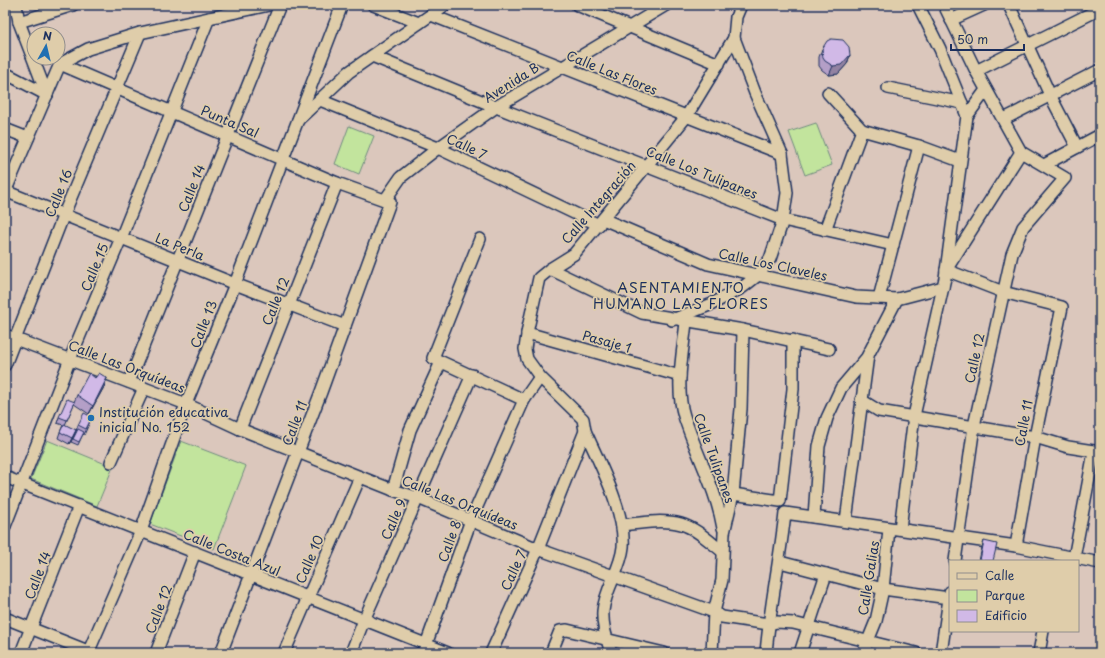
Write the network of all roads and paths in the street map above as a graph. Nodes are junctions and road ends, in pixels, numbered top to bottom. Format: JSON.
{"nodes":[{"id":1,"x":16,"y":5,"type":"edge"},
{"id":2,"x":73,"y":5,"type":"edge"},
{"id":3,"x":269,"y":5,"type":"edge"},
{"id":4,"x":280,"y":5,"type":"edge"},
{"id":5,"x":342,"y":5,"type":"edge"},
{"id":6,"x":373,"y":5,"type":"edge"},
{"id":7,"x":445,"y":5,"type":"edge"},
{"id":8,"x":577,"y":5,"type":"edge"},
{"id":9,"x":666,"y":5,"type":"edge"},
{"id":10,"x":741,"y":5,"type":"edge"},
{"id":11,"x":918,"y":5,"type":"edge"},
{"id":12,"x":944,"y":5,"type":"edge"},
{"id":13,"x":984,"y":5,"type":"edge"},
{"id":14,"x":1009,"y":5,"type":"edge"},
{"id":15,"x":1100,"y":9,"type":"edge"},
{"id":16,"x":431,"y":15,"type":"junction"},
{"id":17,"x":210,"y":18,"type":"junction"},
{"id":18,"x":951,"y":20,"type":"junction"},
{"id":19,"x":19,"y":22,"type":"junction"},
{"id":20,"x":419,"y":23,"type":"junction"},
{"id":21,"x":632,"y":27,"type":"junction"},
{"id":22,"x":140,"y":33,"type":"junction"},
{"id":23,"x":734,"y":38,"type":"junction"},
{"id":24,"x":1026,"y":46,"type":"junction"},
{"id":25,"x":372,"y":56,"type":"junction"},
{"id":26,"x":66,"y":61,"type":"edge"},
{"id":27,"x":719,"y":64,"type":"junction"},
{"id":28,"x":59,"y":66,"type":"edge"},
{"id":29,"x":65,"y":66,"type":"edge"},
{"id":30,"x":563,"y":66,"type":"junction"},
{"id":31,"x":1100,"y":70,"type":"edge"},
{"id":32,"x":976,"y":72,"type":"junction"},
{"id":33,"x":5,"y":73,"type":"edge"},
{"id":34,"x":116,"y":87,"type":"junction"},
{"id":35,"x":888,"y":88,"type":"dead end"},
{"id":36,"x":986,"y":90,"type":"junction"},
{"id":37,"x":828,"y":94,"type":"dead end"},
{"id":38,"x":46,"y":95,"type":"junction"},
{"id":39,"x":1050,"y":95,"type":"junction"},
{"id":40,"x":320,"y":100,"type":"junction"},
{"id":41,"x":962,"y":103,"type":"junction"},
{"id":42,"x":496,"y":107,"type":"junction"},
{"id":43,"x":171,"y":111,"type":"junction"},
{"id":44,"x":967,"y":116,"type":"junction"},
{"id":45,"x":686,"y":117,"type":"junction"},
{"id":46,"x":1004,"y":119,"type":"junction"},
{"id":47,"x":296,"y":122,"type":"junction"},
{"id":48,"x":5,"y":129,"type":"edge"},
{"id":49,"x":862,"y":130,"type":"junction"},
{"id":50,"x":227,"y":135,"type":"junction"},
{"id":51,"x":1100,"y":135,"type":"edge"},
{"id":52,"x":28,"y":138,"type":"junction"},
{"id":53,"x":919,"y":146,"type":"junction"},
{"id":54,"x":1077,"y":147,"type":"junction"},
{"id":55,"x":438,"y":148,"type":"junction"},
{"id":56,"x":1021,"y":152,"type":"junction"},
{"id":57,"x":782,"y":154,"type":"junction"},
{"id":58,"x":282,"y":159,"type":"junction"},
{"id":59,"x":960,"y":161,"type":"junction"},
{"id":60,"x":647,"y":165,"type":"junction"},
{"id":61,"x":1044,"y":165,"type":"junction"},
{"id":62,"x":337,"y":183,"type":"junction"},
{"id":63,"x":5,"y":192,"type":"edge"},
{"id":64,"x":388,"y":201,"type":"junction"},
{"id":65,"x":64,"y":214,"type":"junction"},
{"id":66,"x":783,"y":220,"type":"junction"},
{"id":67,"x":601,"y":222,"type":"junction"},
{"id":68,"x":825,"y":230,"type":"junction"},
{"id":69,"x":121,"y":238,"type":"junction"},
{"id":70,"x":480,"y":239,"type":"dead end"},
{"id":71,"x":893,"y":245,"type":"junction"},
{"id":72,"x":177,"y":260,"type":"junction"},
{"id":73,"x":550,"y":269,"type":"junction"},
{"id":74,"x":946,"y":270,"type":"junction"},
{"id":75,"x":757,"y":276,"type":"junction"},
{"id":76,"x":235,"y":284,"type":"junction"},
{"id":77,"x":943,"y":287,"type":"junction"},
{"id":78,"x":1003,"y":292,"type":"junction"},
{"id":79,"x":879,"y":298,"type":"junction"},
{"id":80,"x":897,"y":298,"type":"junction"},
{"id":81,"x":288,"y":304,"type":"junction"},
{"id":82,"x":672,"y":320,"type":"junction"},
{"id":83,"x":686,"y":322,"type":"junction"},
{"id":84,"x":345,"y":326,"type":"junction"},
{"id":85,"x":743,"y":330,"type":"junction"},
{"id":86,"x":527,"y":333,"type":"junction"},
{"id":87,"x":5,"y":335,"type":"edge"},
{"id":88,"x":16,"y":339,"type":"junction"},
{"id":89,"x":793,"y":340,"type":"junction"},
{"id":90,"x":829,"y":349,"type":"dead end"},
{"id":91,"x":868,"y":355,"type":"junction"},
{"id":92,"x":70,"y":359,"type":"junction"},
{"id":93,"x":437,"y":360,"type":"junction"},
{"id":94,"x":5,"y":365,"type":"edge"},
{"id":95,"x":472,"y":375,"type":"junction"},
{"id":96,"x":680,"y":376,"type":"junction"},
{"id":97,"x":540,"y":377,"type":"junction"},
{"id":98,"x":129,"y":382,"type":"junction"},
{"id":99,"x":144,"y":388,"type":"junction"},
{"id":100,"x":524,"y":400,"type":"junction"},
{"id":101,"x":862,"y":400,"type":"junction"},
{"id":102,"x":186,"y":404,"type":"junction"},
{"id":103,"x":914,"y":416,"type":"junction"},
{"id":104,"x":974,"y":426,"type":"junction"},
{"id":105,"x":240,"y":429,"type":"junction"},
{"id":106,"x":585,"y":431,"type":"junction"},
{"id":107,"x":1035,"y":437,"type":"junction"},
{"id":108,"x":298,"y":452,"type":"junction"},
{"id":109,"x":1097,"y":452,"type":"edge"},
{"id":110,"x":111,"y":462,"type":"dead end"},
{"id":111,"x":5,"y":477,"type":"edge"},
{"id":112,"x":360,"y":477,"type":"junction"},
{"id":113,"x":22,"y":483,"type":"junction"},
{"id":114,"x":393,"y":490,"type":"junction"},
{"id":115,"x":733,"y":494,"type":"junction"},
{"id":116,"x":418,"y":498,"type":"junction"},
{"id":117,"x":79,"y":506,"type":"junction"},
{"id":118,"x":814,"y":517,"type":"junction"},
{"id":119,"x":471,"y":520,"type":"junction"},
{"id":120,"x":846,"y":521,"type":"junction"},
{"id":121,"x":622,"y":525,"type":"junction"},
{"id":122,"x":5,"y":526,"type":"edge"},
{"id":123,"x":895,"y":529,"type":"junction"},
{"id":124,"x":140,"y":531,"type":"junction"},
{"id":125,"x":724,"y":533,"type":"junction"},
{"id":126,"x":959,"y":539,"type":"junction"},
{"id":127,"x":1016,"y":546,"type":"junction"},
{"id":128,"x":538,"y":549,"type":"junction"},
{"id":129,"x":722,"y":551,"type":"junction"},
{"id":130,"x":195,"y":552,"type":"junction"},
{"id":131,"x":1054,"y":558,"type":"edge"},
{"id":132,"x":1074,"y":558,"type":"junction"},
{"id":133,"x":955,"y":560,"type":"edge"},
{"id":134,"x":780,"y":562,"type":"junction"},
{"id":135,"x":1100,"y":563,"type":"edge"},
{"id":136,"x":826,"y":574,"type":"junction"},
{"id":137,"x":251,"y":575,"type":"junction"},
{"id":138,"x":614,"y":578,"type":"junction"},
{"id":139,"x":883,"y":589,"type":"junction"},
{"id":140,"x":949,"y":595,"type":"edge"},
{"id":141,"x":307,"y":598,"type":"junction"},
{"id":142,"x":714,"y":612,"type":"junction"},
{"id":143,"x":5,"y":618,"type":"edge"},
{"id":144,"x":364,"y":620,"type":"junction"},
{"id":145,"x":769,"y":624,"type":"junction"},
{"id":146,"x":809,"y":627,"type":"junction"},
{"id":147,"x":31,"y":628,"type":"junction"},
{"id":148,"x":1043,"y":632,"type":"edge"},
{"id":149,"x":607,"y":638,"type":"junction"},
{"id":150,"x":868,"y":641,"type":"junction"},
{"id":151,"x":424,"y":649,"type":"edge"},
{"id":152,"x":90,"y":652,"type":"edge"},
{"id":153,"x":21,"y":653,"type":"edge"},
{"id":154,"x":156,"y":653,"type":"edge"},
{"id":155,"x":221,"y":653,"type":"edge"},
{"id":156,"x":285,"y":653,"type":"edge"},
{"id":157,"x":351,"y":653,"type":"edge"},
{"id":158,"x":448,"y":653,"type":"edge"},
{"id":159,"x":491,"y":653,"type":"edge"},
{"id":160,"x":551,"y":653,"type":"edge"},
{"id":161,"x":611,"y":653,"type":"edge"},
{"id":162,"x":664,"y":653,"type":"edge"},
{"id":163,"x":712,"y":653,"type":"edge"},
{"id":164,"x":766,"y":653,"type":"edge"},
{"id":165,"x":800,"y":653,"type":"edge"},
{"id":166,"x":863,"y":653,"type":"edge"},
{"id":167,"x":916,"y":653,"type":"edge"},
{"id":168,"x":941,"y":653,"type":"edge"},
{"id":169,"x":1039,"y":653,"type":"edge"}],
"edges":[{"from":1,"to":19,"type":"street"},
{"from":2,"to":19,"type":"street"},
{"from":3,"to":17,"type":"street"},
{"from":4,"to":50,"type":"street","name":"Calle 14"},
{"from":5,"to":47,"type":"street","name":"Calle 13"},
{"from":6,"to":20,"type":"street"},
{"from":7,"to":16,"type":"street"},
{"from":8,"to":21,"type":"street"},
{"from":9,"to":21,"type":"street","name":"Avenida B"},
{"from":10,"to":23,"type":"street","name":"Calle Integración"},
{"from":11,"to":41,"type":"street"},
{"from":12,"to":18,"type":"street"},
{"from":13,"to":18,"type":"street"},
{"from":14,"to":24,"type":"street"},
{"from":15,"to":24,"type":"street"},
{"from":16,"to":20,"type":"street"},
{"from":16,"to":30,"type":"street","name":"Calle Las Flores"},
{"from":17,"to":22,"type":"street"},
{"from":17,"to":43,"type":"street","name":"Calle 15"},
{"from":18,"to":32,"type":"street"},
{"from":19,"to":38,"type":"street"},
{"from":20,"to":25,"type":"street"},
{"from":21,"to":27,"type":"street"},
{"from":21,"to":30,"type":"street","name":"Avenida B"},
{"from":22,"to":26,"type":"street"},
{"from":22,"to":34,"type":"street","name":"Calle 16"},
{"from":23,"to":27,"type":"street","name":"Calle Integración"},
{"from":23,"to":57,"type":"street","name":"Calle Integración"},
{"from":24,"to":32,"type":"street"},
{"from":24,"to":39,"type":"street"},
{"from":25,"to":40,"type":"street"},
{"from":25,"to":42,"type":"street","name":"Calle Los Tulipanes"},
{"from":27,"to":45,"type":"street","name":"Calle Integración"},
{"from":28,"to":38,"type":"street"},
{"from":29,"to":34,"type":"street","name":"Punta Sal"},
{"from":30,"to":42,"type":"street","name":"Avenida B"},
{"from":30,"to":45,"type":"street","name":"Calle Las Flores"},
{"from":31,"to":39,"type":"street"},
{"from":32,"to":36,"type":"street"},
{"from":33,"to":38,"type":"street"},
{"from":34,"to":43,"type":"street","name":"Punta Sal"},
{"from":34,"to":65,"type":"street","name":"Calle 16"},
{"from":35,"to":41,"type":"street"},
{"from":36,"to":44,"type":"street"},
{"from":36,"to":46,"type":"street"},
{"from":37,"to":49,"type":"street"},
{"from":38,"to":52,"type":"street"},
{"from":39,"to":46,"type":"street"},
{"from":39,"to":54,"type":"street"},
{"from":40,"to":47,"type":"street"},
{"from":40,"to":55,"type":"street","name":"Calle 7"},
{"from":41,"to":44,"type":"street"},
{"from":42,"to":55,"type":"street","name":"Avenida B"},
{"from":42,"to":60,"type":"street","name":"Calle Los Tulipanes"},
{"from":43,"to":50,"type":"street","name":"Punta Sal"},
{"from":43,"to":69,"type":"street","name":"Calle 15"},
{"from":44,"to":59,"type":"street","name":"Calle Galias"},
{"from":45,"to":57,"type":"street","name":"Calle Las Flores"},
{"from":45,"to":60,"type":"street","name":"Calle Integración"},
{"from":46,"to":56,"type":"street"},
{"from":47,"to":58,"type":"street","name":"Calle 13"},
{"from":48,"to":52,"type":"street"},
{"from":49,"to":53,"type":"street"},
{"from":49,"to":68,"type":"street"},
{"from":50,"to":58,"type":"street","name":"Punta Sal"},
{"from":50,"to":72,"type":"street","name":"Calle 14"},
{"from":51,"to":54,"type":"street"},
{"from":52,"to":63,"type":"street"},
{"from":53,"to":59,"type":"street"},
{"from":53,"to":71,"type":"street"},
{"from":54,"to":61,"type":"street"},
{"from":55,"to":64,"type":"street","name":"Avenida B"},
{"from":55,"to":67,"type":"street","name":"Calle 7"},
{"from":56,"to":61,"type":"street"},
{"from":56,"to":74,"type":"street"},
{"from":57,"to":66,"type":"street","name":"Calle Integración"},
{"from":58,"to":62,"type":"street","name":"Punta Sal"},
{"from":58,"to":76,"type":"street","name":"Calle 13"},
{"from":59,"to":74,"type":"street","name":"Calle Galias"},
{"from":60,"to":66,"type":"street","name":"Calle Los Tulipanes"},
{"from":60,"to":67,"type":"street","name":"Calle Integración"},
{"from":61,"to":78,"type":"street","name":"Calle 12"},
{"from":62,"to":64,"type":"street","name":"Punta Sal"},
{"from":62,"to":81,"type":"street","name":"Calle 12"},
{"from":63,"to":65,"type":"street","name":"La Perla"},
{"from":64,"to":84,"type":"street","name":"Calle 11"},
{"from":65,"to":69,"type":"street","name":"La Perla"},
{"from":65,"to":88,"type":"street","name":"Calle 16"},
{"from":66,"to":68,"type":"street","name":"Calle Los Tulipanes"},
{"from":66,"to":75,"type":"street","name":"Calle Integración"},
{"from":67,"to":73,"type":"street","name":"Calle Integración"},
{"from":67,"to":75,"type":"street","name":"Calle Los Claveles"},
{"from":68,"to":71,"type":"street","name":"Calle Los Tulipanes"},
{"from":69,"to":72,"type":"street","name":"La Perla"},
{"from":69,"to":92,"type":"street","name":"Calle 15"},
{"from":70,"to":93,"type":"street"},
{"from":71,"to":79,"type":"street"},
{"from":72,"to":76,"type":"street","name":"La Perla"},
{"from":72,"to":98,"type":"street","name":"Calle 14"},
{"from":73,"to":82,"type":"street"},
{"from":73,"to":86,"type":"street","name":"Calle Integración"},
{"from":74,"to":77,"type":"street","name":"Calle Galias"},
{"from":74,"to":78,"type":"street"},
{"from":75,"to":79,"type":"street","name":"Calle Los Claveles"},
{"from":75,"to":82,"type":"street","name":"Calle Integración"},
{"from":76,"to":81,"type":"street","name":"La Perla"},
{"from":76,"to":102,"type":"street","name":"Calle 13"},
{"from":77,"to":80,"type":"street","name":"Calle Los Claveles"},
{"from":77,"to":103,"type":"street","name":"Calle Galias"},
{"from":78,"to":104,"type":"street","name":"Calle 12"},
{"from":78,"to":107,"type":"street","name":"Calle 11"},
{"from":79,"to":80,"type":"street","name":"Calle Los Claveles"},
{"from":80,"to":91,"type":"street"},
{"from":81,"to":84,"type":"street","name":"La Perla"},
{"from":81,"to":105,"type":"street","name":"Calle 12"},
{"from":82,"to":83,"type":"street"},
{"from":83,"to":85,"type":"street"},
{"from":83,"to":96,"type":"street","name":"Calle Tulipanes"},
{"from":84,"to":108,"type":"street","name":"Calle 11"},
{"from":85,"to":89,"type":"street"},
{"from":85,"to":115,"type":"street","name":"Calle Tulipanes"},
{"from":86,"to":96,"type":"street","name":"Pasaje 1"},
{"from":86,"to":97,"type":"street","name":"Calle Integración"},
{"from":87,"to":88,"type":"street","name":"Calle Las Orquídeas"},
{"from":88,"to":92,"type":"street","name":"Calle Las Orquídeas"},
{"from":88,"to":94,"type":"street","name":"Calle 16"},
{"from":89,"to":90,"type":"street"},
{"from":89,"to":115,"type":"street"},
{"from":91,"to":101,"type":"street"},
{"from":91,"to":118,"type":"street"},
{"from":92,"to":98,"type":"street","name":"Calle Las Orquídeas"},
{"from":92,"to":113,"type":"street","name":"Calle 15"},
{"from":93,"to":95,"type":"street"},
{"from":93,"to":114,"type":"street"},
{"from":95,"to":100,"type":"street"},
{"from":95,"to":116,"type":"street","name":"Calle 9"},
{"from":96,"to":125,"type":"street","name":"Calle Tulipanes"},
{"from":97,"to":100,"type":"street","name":"Calle 8"},
{"from":97,"to":106,"type":"street","name":"Calle Integración"},
{"from":98,"to":99,"type":"street","name":"Calle Las Orquídeas"},
{"from":99,"to":102,"type":"street","name":"Calle Las Orquídeas"},
{"from":99,"to":110,"type":"street"},
{"from":100,"to":119,"type":"street","name":"Calle 8"},
{"from":101,"to":103,"type":"street"},
{"from":101,"to":120,"type":"street"},
{"from":102,"to":105,"type":"street","name":"Calle Las Orquídeas"},
{"from":102,"to":124,"type":"street","name":"Calle 13"},
{"from":103,"to":104,"type":"street"},
{"from":103,"to":123,"type":"street","name":"Calle Galias"},
{"from":104,"to":107,"type":"street"},
{"from":104,"to":126,"type":"street","name":"Calle 12"},
{"from":105,"to":108,"type":"street","name":"Calle Las Orquídeas"},
{"from":106,"to":121,"type":"street","name":"Calle Integración"},
{"from":106,"to":128,"type":"street","name":"Calle 7"},
{"from":107,"to":109,"type":"street"},
{"from":107,"to":127,"type":"street","name":"Calle 11"},
{"from":108,"to":112,"type":"street","name":"Calle Las Orquídeas"},
{"from":108,"to":137,"type":"street","name":"Calle 11"},
{"from":109,"to":132,"type":"street"},
{"from":111,"to":113,"type":"street","name":"Calle Costa Azul"},
{"from":112,"to":114,"type":"street","name":"Calle Las Orquídeas"},
{"from":112,"to":141,"type":"street","name":"Calle 10"},
{"from":113,"to":117,"type":"street","name":"Calle Costa Azul"},
{"from":113,"to":122,"type":"street","name":"Calle 15"},
{"from":114,"to":116,"type":"street","name":"Calle Las Orquídeas"},
{"from":115,"to":125,"type":"street","name":"Calle Tulipanes"},
{"from":116,"to":119,"type":"street","name":"Calle Las Orquídeas"},
{"from":116,"to":144,"type":"street","name":"Calle 9"},
{"from":117,"to":124,"type":"street","name":"Calle Costa Azul"},
{"from":117,"to":147,"type":"street","name":"Calle 14"},
{"from":118,"to":120,"type":"street"},
{"from":118,"to":134,"type":"street"},
{"from":119,"to":128,"type":"street","name":"Calle Las Orquídeas"},
{"from":119,"to":151,"type":"street","name":"Calle 8"},
{"from":120,"to":123,"type":"street"},
{"from":121,"to":129,"type":"street"},
{"from":121,"to":138,"type":"street","name":"Calle Integración"},
{"from":123,"to":126,"type":"street"},
{"from":123,"to":139,"type":"street","name":"Calle Galias"},
{"from":124,"to":130,"type":"street","name":"Calle Costa Azul"},
{"from":124,"to":152,"type":"street","name":"Calle 13"},
{"from":125,"to":129,"type":"street","name":"Calle Tulipanes"},
{"from":126,"to":127,"type":"street"},
{"from":126,"to":133,"type":"street","name":"Calle 12"},
{"from":127,"to":131,"type":"street"},
{"from":128,"to":138,"type":"street","name":"Calle Las Orquídeas"},
{"from":128,"to":159,"type":"street","name":"Calle 7"},
{"from":129,"to":142,"type":"street","name":"Calle Tulipanes"},
{"from":130,"to":137,"type":"street","name":"Calle Costa Azul"},
{"from":130,"to":154,"type":"street","name":"Calle 12"},
{"from":131,"to":132,"type":"street"},
{"from":132,"to":135,"type":"street"},
{"from":134,"to":136,"type":"street"},
{"from":134,"to":145,"type":"street"},
{"from":136,"to":139,"type":"street"},
{"from":136,"to":146,"type":"street"},
{"from":137,"to":141,"type":"street","name":"Calle Costa Azul"},
{"from":137,"to":155,"type":"street","name":"Calle 11"},
{"from":138,"to":142,"type":"street","name":"Calle Las Orquídeas"},
{"from":138,"to":149,"type":"street","name":"Calle Integración"},
{"from":139,"to":140,"type":"street"},
{"from":139,"to":150,"type":"street","name":"Calle Galias"},
{"from":140,"to":168,"type":"street"},
{"from":141,"to":144,"type":"street","name":"Calle Costa Azul"},
{"from":141,"to":156,"type":"street","name":"Calle 10"},
{"from":142,"to":145,"type":"street","name":"Calle Las Orquídeas"},
{"from":142,"to":163,"type":"street","name":"Calle Tulipanes"},
{"from":143,"to":147,"type":"street"},
{"from":144,"to":151,"type":"street","name":"Calle Costa Azul"},
{"from":144,"to":157,"type":"street","name":"Calle 9"},
{"from":145,"to":146,"type":"street","name":"Calle Las Orquídeas"},
{"from":145,"to":164,"type":"street"},
{"from":146,"to":150,"type":"street","name":"Calle Las Orquídeas"},
{"from":146,"to":165,"type":"street"},
{"from":147,"to":152,"type":"street"},
{"from":147,"to":153,"type":"street","name":"Calle 14"},
{"from":148,"to":169,"type":"street"},
{"from":149,"to":160,"type":"street"},
{"from":149,"to":161,"type":"street","name":"Calle Integración"},
{"from":149,"to":162,"type":"street"},
{"from":150,"to":166,"type":"street","name":"Calle Galias"},
{"from":150,"to":167,"type":"street","name":"Calle Las Orquídeas"},
{"from":151,"to":158,"type":"street","name":"Calle Costa Azul"}]}
